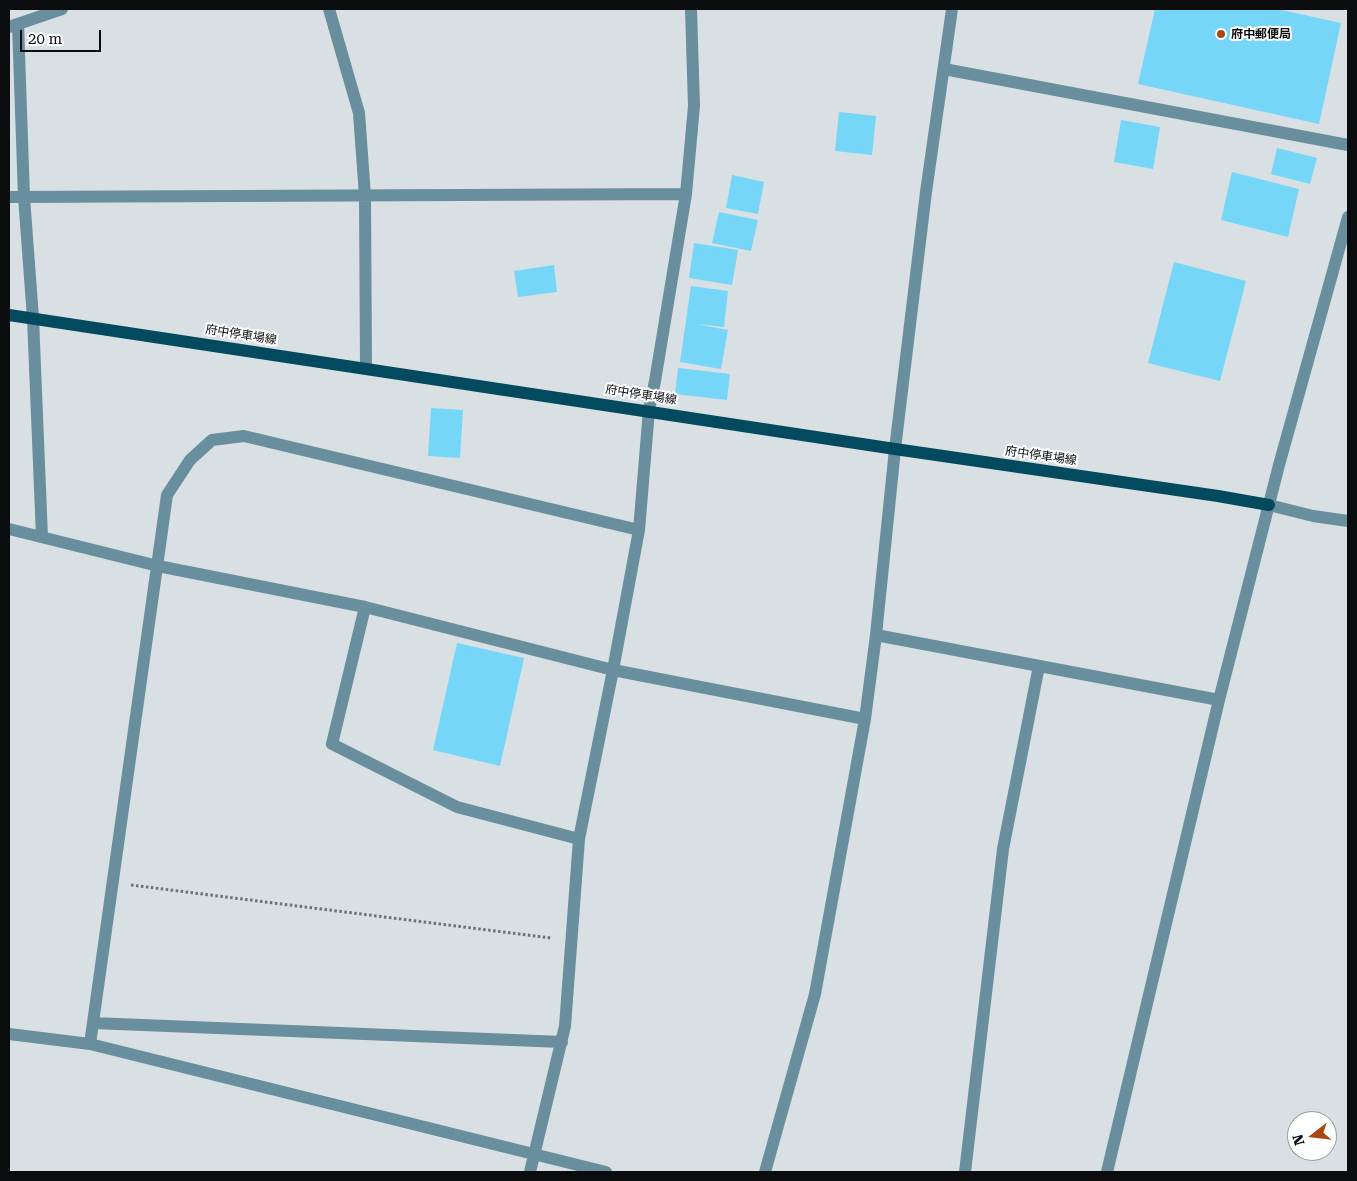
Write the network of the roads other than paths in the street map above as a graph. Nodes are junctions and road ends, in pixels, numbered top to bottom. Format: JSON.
{"nodes":[{"id":1,"x":62,"y":9,"type":"edge"},
{"id":2,"x":329,"y":9,"type":"edge"},
{"id":3,"x":691,"y":9,"type":"edge"},
{"id":4,"x":952,"y":9,"type":"edge"},
{"id":5,"x":13,"y":26,"type":"edge"},
{"id":6,"x":944,"y":69,"type":"junction"},
{"id":7,"x":1348,"y":145,"type":"edge"},
{"id":8,"x":686,"y":194,"type":"junction"},
{"id":9,"x":365,"y":196,"type":"junction"},
{"id":10,"x":9,"y":197,"type":"edge"},
{"id":11,"x":24,"y":197,"type":"junction"},
{"id":12,"x":1348,"y":216,"type":"edge"},
{"id":13,"x":9,"y":315,"type":"edge"},
{"id":14,"x":33,"y":318,"type":"junction"},
{"id":15,"x":366,"y":368,"type":"junction"},
{"id":16,"x":649,"y":410,"type":"junction"},
{"id":17,"x":895,"y":449,"type":"junction"},
{"id":18,"x":1269,"y":505,"type":"junction"},
{"id":19,"x":1348,"y":520,"type":"edge"},
{"id":20,"x":9,"y":529,"type":"edge"},
{"id":21,"x":639,"y":530,"type":"junction"},
{"id":22,"x":42,"y":537,"type":"junction"},
{"id":23,"x":158,"y":566,"type":"junction"},
{"id":24,"x":365,"y":607,"type":"junction"},
{"id":25,"x":876,"y":635,"type":"junction"},
{"id":26,"x":1039,"y":666,"type":"junction"},
{"id":27,"x":613,"y":670,"type":"junction"},
{"id":28,"x":1219,"y":700,"type":"junction"},
{"id":29,"x":865,"y":719,"type":"junction"},
{"id":30,"x":579,"y":839,"type":"junction"},
{"id":31,"x":93,"y":1022,"type":"junction"},
{"id":32,"x":9,"y":1034,"type":"edge"},
{"id":33,"x":562,"y":1042,"type":"junction"},
{"id":34,"x":90,"y":1044,"type":"junction"},
{"id":35,"x":533,"y":1154,"type":"junction"},
{"id":36,"x":530,"y":1172,"type":"edge"},
{"id":37,"x":606,"y":1172,"type":"edge"},
{"id":38,"x":764,"y":1172,"type":"edge"},
{"id":39,"x":965,"y":1172,"type":"edge"},
{"id":40,"x":1107,"y":1172,"type":"edge"}],
"edges":[{"from":1,"to":5,"type":"street"},
{"from":2,"to":9,"type":"street"},
{"from":3,"to":8,"type":"street"},
{"from":4,"to":6,"type":"street"},
{"from":5,"to":11,"type":"street"},
{"from":6,"to":7,"type":"street"},
{"from":6,"to":17,"type":"street"},
{"from":8,"to":9,"type":"street"},
{"from":8,"to":16,"type":"street"},
{"from":9,"to":11,"type":"street"},
{"from":9,"to":15,"type":"street"},
{"from":10,"to":11,"type":"street"},
{"from":11,"to":14,"type":"street"},
{"from":12,"to":18,"type":"street"},
{"from":13,"to":14,"type":"main road","name":"府中停車場線"},
{"from":14,"to":15,"type":"main road","name":"府中停車場線"},
{"from":14,"to":22,"type":"street"},
{"from":15,"to":16,"type":"main road","name":"府中停車場線"},
{"from":16,"to":17,"type":"main road","name":"府中停車場線"},
{"from":16,"to":21,"type":"street"},
{"from":17,"to":18,"type":"main road","name":"府中停車場線"},
{"from":17,"to":25,"type":"street"},
{"from":18,"to":19,"type":"street"},
{"from":18,"to":28,"type":"street"},
{"from":20,"to":22,"type":"street"},
{"from":21,"to":23,"type":"street"},
{"from":21,"to":27,"type":"street"},
{"from":22,"to":23,"type":"street"},
{"from":23,"to":24,"type":"street"},
{"from":23,"to":31,"type":"street"},
{"from":24,"to":27,"type":"street"},
{"from":24,"to":30,"type":"street"},
{"from":25,"to":26,"type":"street"},
{"from":25,"to":29,"type":"street"},
{"from":26,"to":28,"type":"street"},
{"from":26,"to":39,"type":"street"},
{"from":27,"to":29,"type":"street"},
{"from":27,"to":30,"type":"street"},
{"from":28,"to":40,"type":"street"},
{"from":29,"to":38,"type":"street"},
{"from":30,"to":33,"type":"street"},
{"from":31,"to":33,"type":"street"},
{"from":31,"to":34,"type":"street"},
{"from":32,"to":34,"type":"street"},
{"from":33,"to":35,"type":"street"},
{"from":34,"to":35,"type":"street"},
{"from":35,"to":36,"type":"street"},
{"from":35,"to":37,"type":"street"}]}
